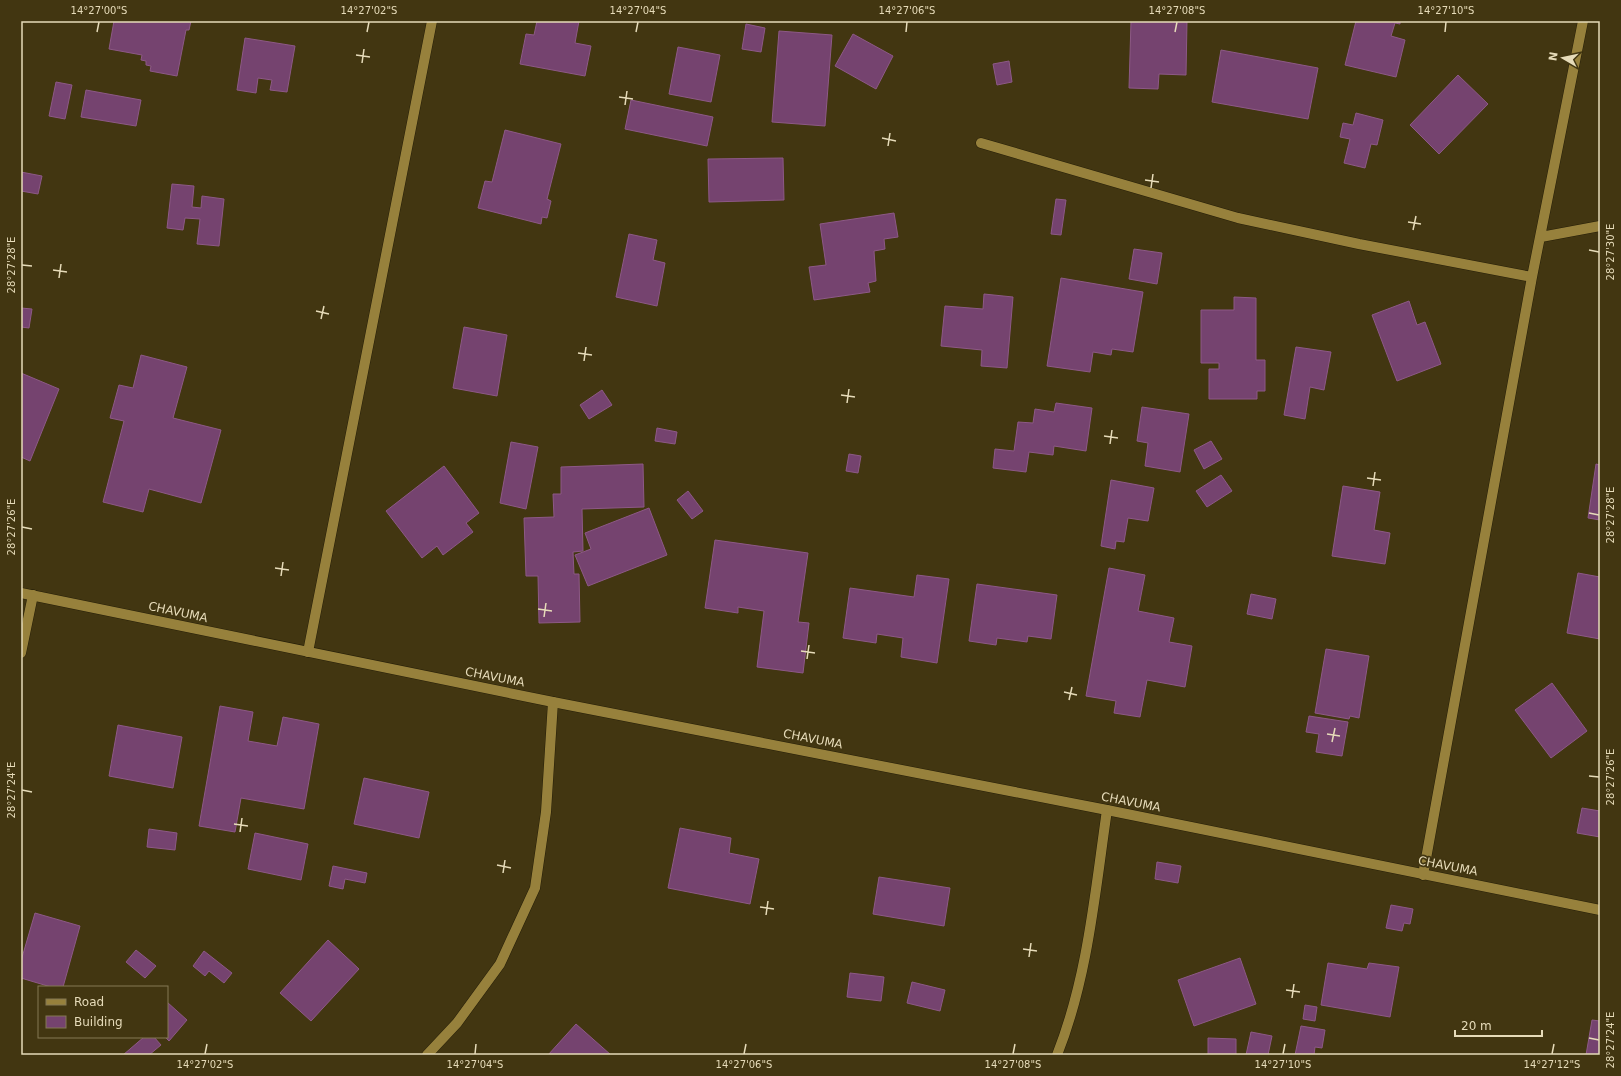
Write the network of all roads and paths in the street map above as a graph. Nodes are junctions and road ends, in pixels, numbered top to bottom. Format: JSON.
{"nodes":[{"id":1,"x":432,"y":21,"type":"edge"},
{"id":2,"x":1582,"y":21,"type":"edge"},
{"id":3,"x":981,"y":143,"type":"dead end"},
{"id":4,"x":1600,"y":226,"type":"edge"},
{"id":5,"x":1541,"y":237,"type":"junction"},
{"id":6,"x":1532,"y":277,"type":"junction"},
{"id":7,"x":21,"y":593,"type":"edge"},
{"id":8,"x":33,"y":595,"type":"junction"},
{"id":9,"x":308,"y":652,"type":"junction"},
{"id":10,"x":21,"y":653,"type":"edge"},
{"id":11,"x":553,"y":702,"type":"junction"},
{"id":12,"x":1107,"y":810,"type":"junction"},
{"id":13,"x":1422,"y":875,"type":"junction"},
{"id":14,"x":1600,"y":910,"type":"edge"},
{"id":15,"x":427,"y":1055,"type":"edge"},
{"id":16,"x":1057,"y":1055,"type":"edge"}],
"edges":[{"from":1,"to":9,"type":"street"},
{"from":2,"to":5,"type":"street"},
{"from":3,"to":6,"type":"street"},
{"from":4,"to":5,"type":"street"},
{"from":5,"to":6,"type":"street"},
{"from":6,"to":13,"type":"street"},
{"from":7,"to":8,"type":"street","name":"CHAVUMA"},
{"from":8,"to":9,"type":"street","name":"CHAVUMA"},
{"from":8,"to":10,"type":"street"},
{"from":9,"to":11,"type":"street","name":"CHAVUMA"},
{"from":11,"to":12,"type":"street","name":"CHAVUMA"},
{"from":11,"to":15,"type":"street"},
{"from":12,"to":13,"type":"street","name":"CHAVUMA"},
{"from":12,"to":16,"type":"street"},
{"from":13,"to":14,"type":"street","name":"CHAVUMA"}]}
